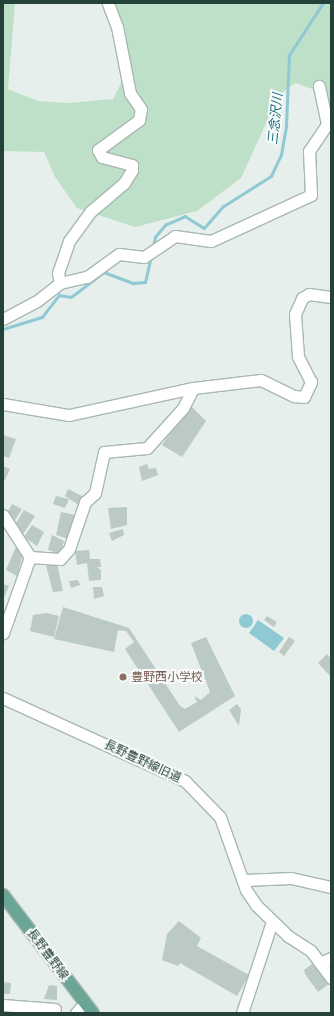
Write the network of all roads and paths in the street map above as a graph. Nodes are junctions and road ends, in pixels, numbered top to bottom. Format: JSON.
{"nodes":[{"id":1,"x":108,"y":3,"type":"edge"},
{"id":2,"x":319,"y":86,"type":"dead end"},
{"id":3,"x":60,"y":283,"type":"junction"},
{"id":4,"x":331,"y":296,"type":"edge"},
{"id":5,"x":3,"y":319,"type":"edge"},
{"id":6,"x":193,"y":388,"type":"junction"},
{"id":7,"x":3,"y":404,"type":"edge"},
{"id":8,"x":3,"y":515,"type":"edge"},
{"id":9,"x":30,"y":557,"type":"junction"},
{"id":10,"x":5,"y":616,"type":"edge"},
{"id":11,"x":3,"y":633,"type":"edge"},
{"id":12,"x":3,"y":698,"type":"edge"},
{"id":13,"x":244,"y":880,"type":"junction"},
{"id":14,"x":331,"y":887,"type":"edge"},
{"id":15,"x":3,"y":895,"type":"edge"},
{"id":16,"x":272,"y":922,"type":"junction"},
{"id":17,"x":331,"y":958,"type":"edge"},
{"id":18,"x":320,"y":963,"type":"junction"},
{"id":19,"x":331,"y":978,"type":"edge"},
{"id":20,"x":85,"y":1003,"type":"junction"},
{"id":21,"x":3,"y":1005,"type":"edge"},
{"id":22,"x":55,"y":1010,"type":"dead end"},
{"id":23,"x":76,"y":1013,"type":"edge"},
{"id":24,"x":93,"y":1013,"type":"edge"},
{"id":25,"x":242,"y":1013,"type":"edge"}],
"edges":[{"from":1,"to":3,"type":"street"},
{"from":2,"to":3,"type":"street"},
{"from":3,"to":5,"type":"street"},
{"from":4,"to":6,"type":"street"},
{"from":6,"to":7,"type":"street"},
{"from":6,"to":9,"type":"street"},
{"from":8,"to":9,"type":"street"},
{"from":9,"to":10,"type":"street"},
{"from":10,"to":11,"type":"street"},
{"from":12,"to":13,"type":"street","name":"長野豊野線旧道"},
{"from":13,"to":14,"type":"street"},
{"from":13,"to":16,"type":"street","name":"長野豊野線旧道"},
{"from":15,"to":20,"type":"main road","name":"長野豊野線"},
{"from":16,"to":18,"type":"street","name":"長野豊野線旧道"},
{"from":16,"to":25,"type":"street"},
{"from":17,"to":18,"type":"street"},
{"from":18,"to":19,"type":"street","name":"長野豊野線旧道"},
{"from":20,"to":23,"type":"street"},
{"from":20,"to":24,"type":"main road","name":"長野豊野線"},
{"from":21,"to":22,"type":"street"}]}
